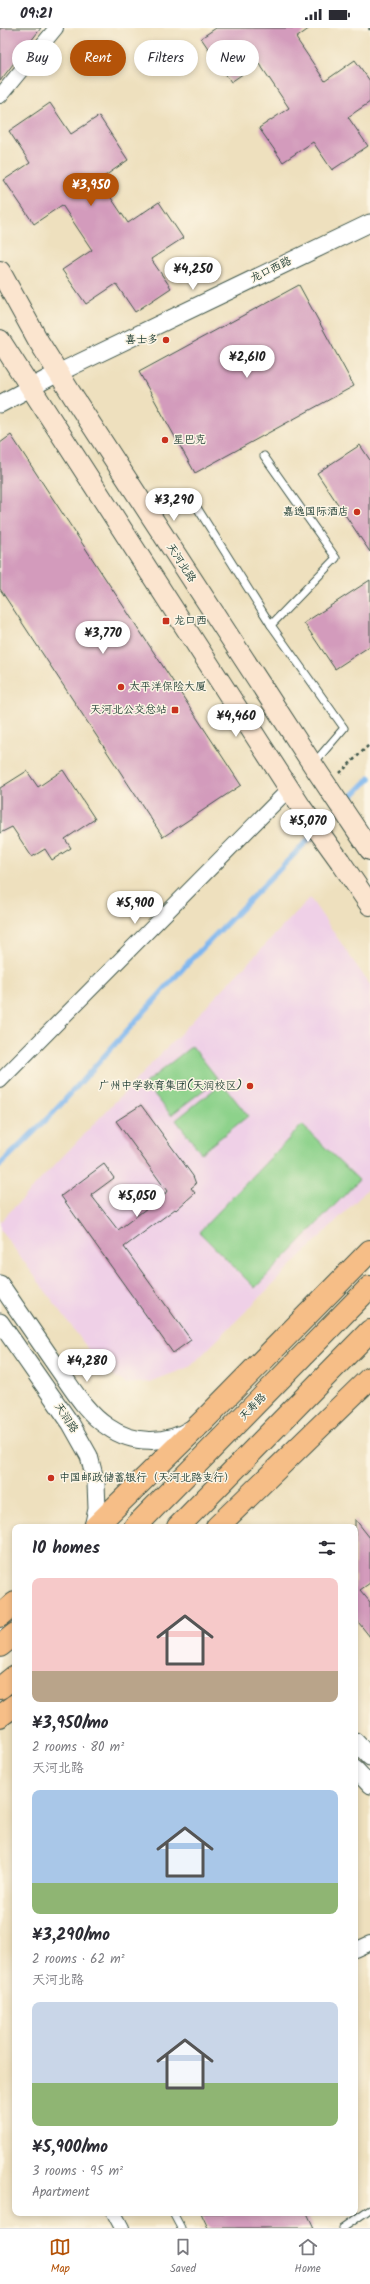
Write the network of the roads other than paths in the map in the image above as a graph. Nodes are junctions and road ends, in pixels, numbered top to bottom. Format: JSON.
{"nodes":[{"id":1,"x":56,"y":28,"type":"edge"},
{"id":2,"x":0,"y":96,"type":"edge"},
{"id":3,"x":370,"y":223,"type":"edge"},
{"id":4,"x":0,"y":271,"type":"edge"},
{"id":5,"x":0,"y":340,"type":"edge"},
{"id":6,"x":58,"y":373,"type":"junction"},
{"id":7,"x":31,"y":388,"type":"junction"},
{"id":8,"x":0,"y":404,"type":"edge"},
{"id":9,"x":264,"y":456,"type":"dead end"},
{"id":10,"x":191,"y":498,"type":"dead end"},
{"id":11,"x":271,"y":625,"type":"junction"},
{"id":12,"x":313,"y":765,"type":"junction"},
{"id":13,"x":289,"y":789,"type":"junction"},
{"id":14,"x":370,"y":850,"type":"edge"},
{"id":15,"x":370,"y":905,"type":"edge"},
{"id":16,"x":0,"y":1081,"type":"edge"},
{"id":17,"x":370,"y":1251,"type":"edge"},
{"id":18,"x":0,"y":1284,"type":"edge"},
{"id":19,"x":370,"y":1287,"type":"edge"},
{"id":20,"x":0,"y":1322,"type":"edge"},
{"id":21,"x":370,"y":1331,"type":"edge"},
{"id":22,"x":370,"y":1378,"type":"edge"},
{"id":23,"x":204,"y":1420,"type":"junction"},
{"id":24,"x":243,"y":1502,"type":"junction"},
{"id":25,"x":94,"y":1524,"type":"edge"},
{"id":26,"x":97,"y":1524,"type":"edge"},
{"id":27,"x":138,"y":1524,"type":"edge"},
{"id":28,"x":181,"y":1524,"type":"edge"},
{"id":29,"x":220,"y":1524,"type":"edge"},
{"id":30,"x":234,"y":1524,"type":"edge"},
{"id":31,"x":12,"y":1606,"type":"edge"},
{"id":32,"x":0,"y":1616,"type":"edge"},
{"id":33,"x":12,"y":1636,"type":"edge"},
{"id":34,"x":0,"y":1646,"type":"edge"},
{"id":35,"x":12,"y":1678,"type":"edge"},
{"id":36,"x":0,"y":1688,"type":"edge"},
{"id":37,"x":12,"y":1707,"type":"edge"},
{"id":38,"x":0,"y":1716,"type":"edge"},
{"id":39,"x":358,"y":1744,"type":"edge"},
{"id":40,"x":370,"y":1757,"type":"edge"},
{"id":41,"x":358,"y":1772,"type":"edge"},
{"id":42,"x":370,"y":1785,"type":"edge"},
{"id":43,"x":370,"y":1943,"type":"edge"},
{"id":44,"x":358,"y":1949,"type":"edge"},
{"id":45,"x":370,"y":2209,"type":"edge"},
{"id":46,"x":116,"y":2216,"type":"edge"},
{"id":47,"x":174,"y":2216,"type":"edge"},
{"id":48,"x":122,"y":2228,"type":"edge"},
{"id":49,"x":180,"y":2228,"type":"edge"},
{"id":50,"x":343,"y":2228,"type":"edge"}],
"edges":[{"from":1,"to":2,"type":"street"},
{"from":3,"to":6,"type":"street","name":"龙口西路"},
{"from":4,"to":6,"type":"main road","name":"天河北路"},
{"from":5,"to":7,"type":"main road"},
{"from":6,"to":7,"type":"street","name":"龙口西路"},
{"from":6,"to":12,"type":"main road","name":"天河北路"},
{"from":7,"to":8,"type":"street","name":"龙口西路"},
{"from":7,"to":13,"type":"main road"},
{"from":9,"to":11,"type":"lane"},
{"from":10,"to":11,"type":"lane"},
{"from":11,"to":12,"type":"lane"},
{"from":12,"to":14,"type":"main road","name":"天河北路"},
{"from":13,"to":15,"type":"main road","bridge":true},
{"from":13,"to":16,"type":"street"},
{"from":17,"to":23,"type":"highway"},
{"from":18,"to":23,"type":"street","name":"天润路"},
{"from":19,"to":27,"type":"highway","name":"天寿路"},
{"from":20,"to":25,"type":"street","name":"天润路"},
{"from":21,"to":28,"type":"highway"},
{"from":22,"to":24,"type":"highway"},
{"from":23,"to":26,"type":"highway"},
{"from":24,"to":29,"type":"highway"},
{"from":24,"to":30,"type":"street"},
{"from":31,"to":32,"type":"highway"},
{"from":33,"to":34,"type":"highway"},
{"from":35,"to":36,"type":"highway"},
{"from":37,"to":38,"type":"highway"},
{"from":39,"to":40,"type":"street"},
{"from":41,"to":42,"type":"street"},
{"from":43,"to":44,"type":"street"},
{"from":45,"to":50,"type":"lane"},
{"from":46,"to":48,"type":"street"},
{"from":47,"to":49,"type":"lane"}]}
